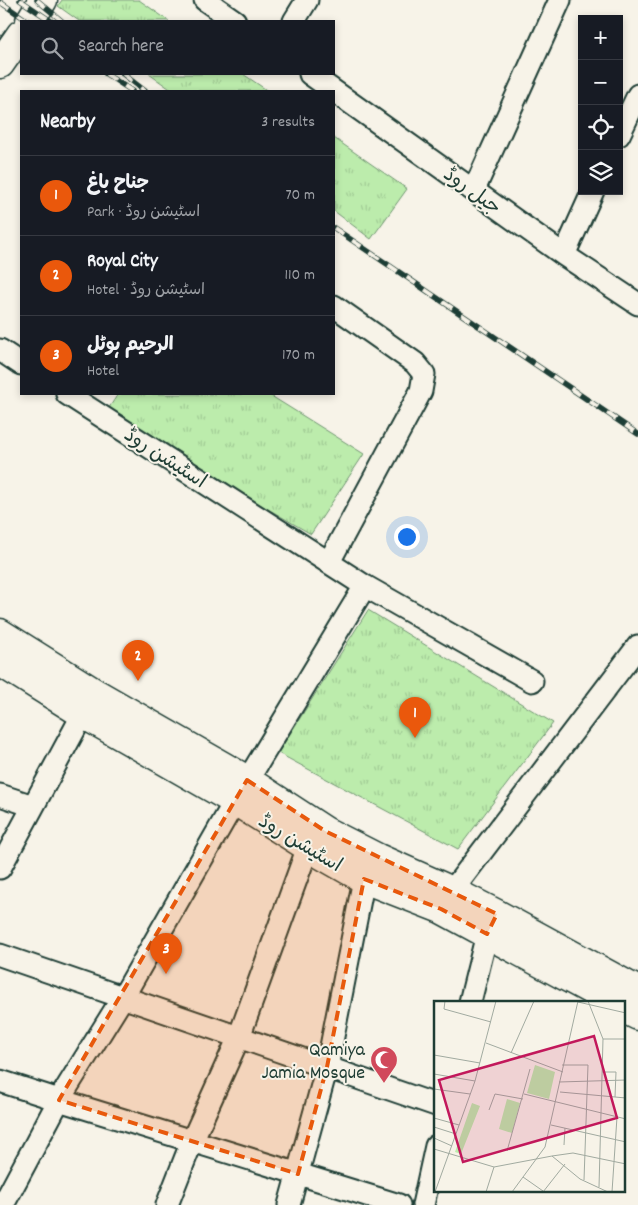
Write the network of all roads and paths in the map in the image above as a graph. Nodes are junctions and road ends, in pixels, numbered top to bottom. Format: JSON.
{"nodes":[{"id":1,"x":43,"y":0,"type":"edge"},
{"id":2,"x":307,"y":0,"type":"edge"},
{"id":3,"x":560,"y":0,"type":"edge"},
{"id":4,"x":213,"y":2,"type":"edge"},
{"id":5,"x":31,"y":20,"type":"edge"},
{"id":6,"x":235,"y":20,"type":"edge"},
{"id":7,"x":295,"y":20,"type":"edge"},
{"id":8,"x":20,"y":35,"type":"edge"},
{"id":9,"x":0,"y":64,"type":"edge"},
{"id":10,"x":311,"y":75,"type":"edge"},
{"id":11,"x":333,"y":90,"type":"edge"},
{"id":12,"x":335,"y":92,"type":"edge"},
{"id":13,"x":638,"y":95,"type":"edge"},
{"id":14,"x":623,"y":127,"type":"edge"},
{"id":15,"x":474,"y":190,"type":"junction"},
{"id":16,"x":591,"y":195,"type":"edge"},
{"id":17,"x":564,"y":255,"type":"junction"},
{"id":18,"x":638,"y":304,"type":"edge"},
{"id":19,"x":335,"y":307,"type":"edge"},
{"id":20,"x":0,"y":350,"type":"edge"},
{"id":21,"x":20,"y":363,"type":"edge"},
{"id":22,"x":69,"y":395,"type":"edge"},
{"id":23,"x":329,"y":562,"type":"junction"},
{"id":24,"x":365,"y":586,"type":"junction"},
{"id":25,"x":0,"y":633,"type":"edge"},
{"id":26,"x":638,"y":646,"type":"edge"},
{"id":27,"x":0,"y":662,"type":"edge"},
{"id":28,"x":532,"y":681,"type":"dead end"},
{"id":29,"x":83,"y":714,"type":"junction"},
{"id":30,"x":241,"y":791,"type":"junction"},
{"id":31,"x":0,"y":795,"type":"edge"},
{"id":32,"x":33,"y":806,"type":"junction"},
{"id":33,"x":308,"y":847,"type":"junction"},
{"id":34,"x":0,"y":868,"type":"edge"},
{"id":35,"x":371,"y":868,"type":"junction"},
{"id":36,"x":446,"y":900,"type":"junction"},
{"id":37,"x":492,"y":924,"type":"junction"},
{"id":38,"x":0,"y":955,"type":"edge"},
{"id":39,"x":638,"y":991,"type":"edge"},
{"id":40,"x":123,"y":997,"type":"junction"},
{"id":41,"x":470,"y":1001,"type":"edge"},
{"id":42,"x":611,"y":1001,"type":"edge"},
{"id":43,"x":626,"y":1010,"type":"edge"},
{"id":44,"x":638,"y":1016,"type":"edge"},
{"id":45,"x":239,"y":1037,"type":"junction"},
{"id":46,"x":326,"y":1067,"type":"junction"},
{"id":47,"x":0,"y":1081,"type":"edge"},
{"id":48,"x":59,"y":1100,"type":"junction"},
{"id":49,"x":434,"y":1104,"type":"edge"},
{"id":50,"x":192,"y":1141,"type":"junction"},
{"id":51,"x":434,"y":1155,"type":"edge"},
{"id":52,"x":298,"y":1174,"type":"junction"},
{"id":53,"x":360,"y":1199,"type":"edge"},
{"id":54,"x":0,"y":1203,"type":"edge"},
{"id":55,"x":3,"y":1205,"type":"edge"},
{"id":56,"x":167,"y":1205,"type":"edge"},
{"id":57,"x":290,"y":1205,"type":"edge"},
{"id":58,"x":400,"y":1205,"type":"edge"},
{"id":59,"x":423,"y":1205,"type":"edge"}],
"edges":[{"from":1,"to":5,"type":"main road"},
{"from":2,"to":7,"type":"street"},
{"from":3,"to":15,"type":"street"},
{"from":4,"to":6,"type":"street"},
{"from":8,"to":9,"type":"main road"},
{"from":10,"to":11,"type":"street","name":"جیل روڈ"},
{"from":12,"to":15,"type":"street","name":"جیل روڈ"},
{"from":13,"to":14,"type":"street"},
{"from":15,"to":17,"type":"street","name":"جیل روڈ"},
{"from":16,"to":17,"type":"street"},
{"from":17,"to":18,"type":"street","name":"جیل روڈ"},
{"from":19,"to":23,"type":"street"},
{"from":20,"to":21,"type":"street"},
{"from":22,"to":23,"type":"street","name":"اسٹیشن روڈ"},
{"from":23,"to":24,"type":"street","name":"اسٹیشن روڈ"},
{"from":24,"to":28,"type":"street","name":"اسٹیشن روڈ"},
{"from":24,"to":30,"type":"street"},
{"from":25,"to":30,"type":"main road","name":"اسٹیشن روڈ"},
{"from":26,"to":36,"type":"street"},
{"from":27,"to":29,"type":"main road","name":"اسٹیشن روڈ"},
{"from":29,"to":30,"type":"main road","name":"اسٹیشن روڈ"},
{"from":29,"to":32,"type":"street"},
{"from":30,"to":33,"type":"main road","name":"اسٹیشن روڈ"},
{"from":30,"to":35,"type":"main road","name":"اسٹیشن روڈ"},
{"from":30,"to":40,"type":"street"},
{"from":31,"to":32,"type":"street"},
{"from":32,"to":34,"type":"street"},
{"from":33,"to":35,"type":"main road","name":"اسٹیشن روڈ"},
{"from":33,"to":45,"type":"street"},
{"from":35,"to":36,"type":"main road","name":"اسٹیشن روڈ"},
{"from":35,"to":46,"type":"street"},
{"from":36,"to":37,"type":"main road","name":"اسٹیشن روڈ"},
{"from":37,"to":39,"type":"main road","name":"اسٹیشن روڈ"},
{"from":37,"to":41,"type":"street"},
{"from":37,"to":42,"type":"main road","name":"اسٹیشن روڈ"},
{"from":38,"to":40,"type":"street"},
{"from":40,"to":45,"type":"street"},
{"from":40,"to":48,"type":"street"},
{"from":43,"to":44,"type":"main road"},
{"from":45,"to":46,"type":"street"},
{"from":45,"to":50,"type":"street"},
{"from":46,"to":49,"type":"street"},
{"from":46,"to":52,"type":"street"},
{"from":47,"to":48,"type":"street"},
{"from":48,"to":50,"type":"street"},
{"from":48,"to":55,"type":"street"},
{"from":50,"to":52,"type":"street"},
{"from":50,"to":56,"type":"street"},
{"from":51,"to":59,"type":"street"},
{"from":52,"to":53,"type":"street"},
{"from":52,"to":57,"type":"street"},
{"from":53,"to":58,"type":"street"},
{"from":54,"to":55,"type":"street"}]}
